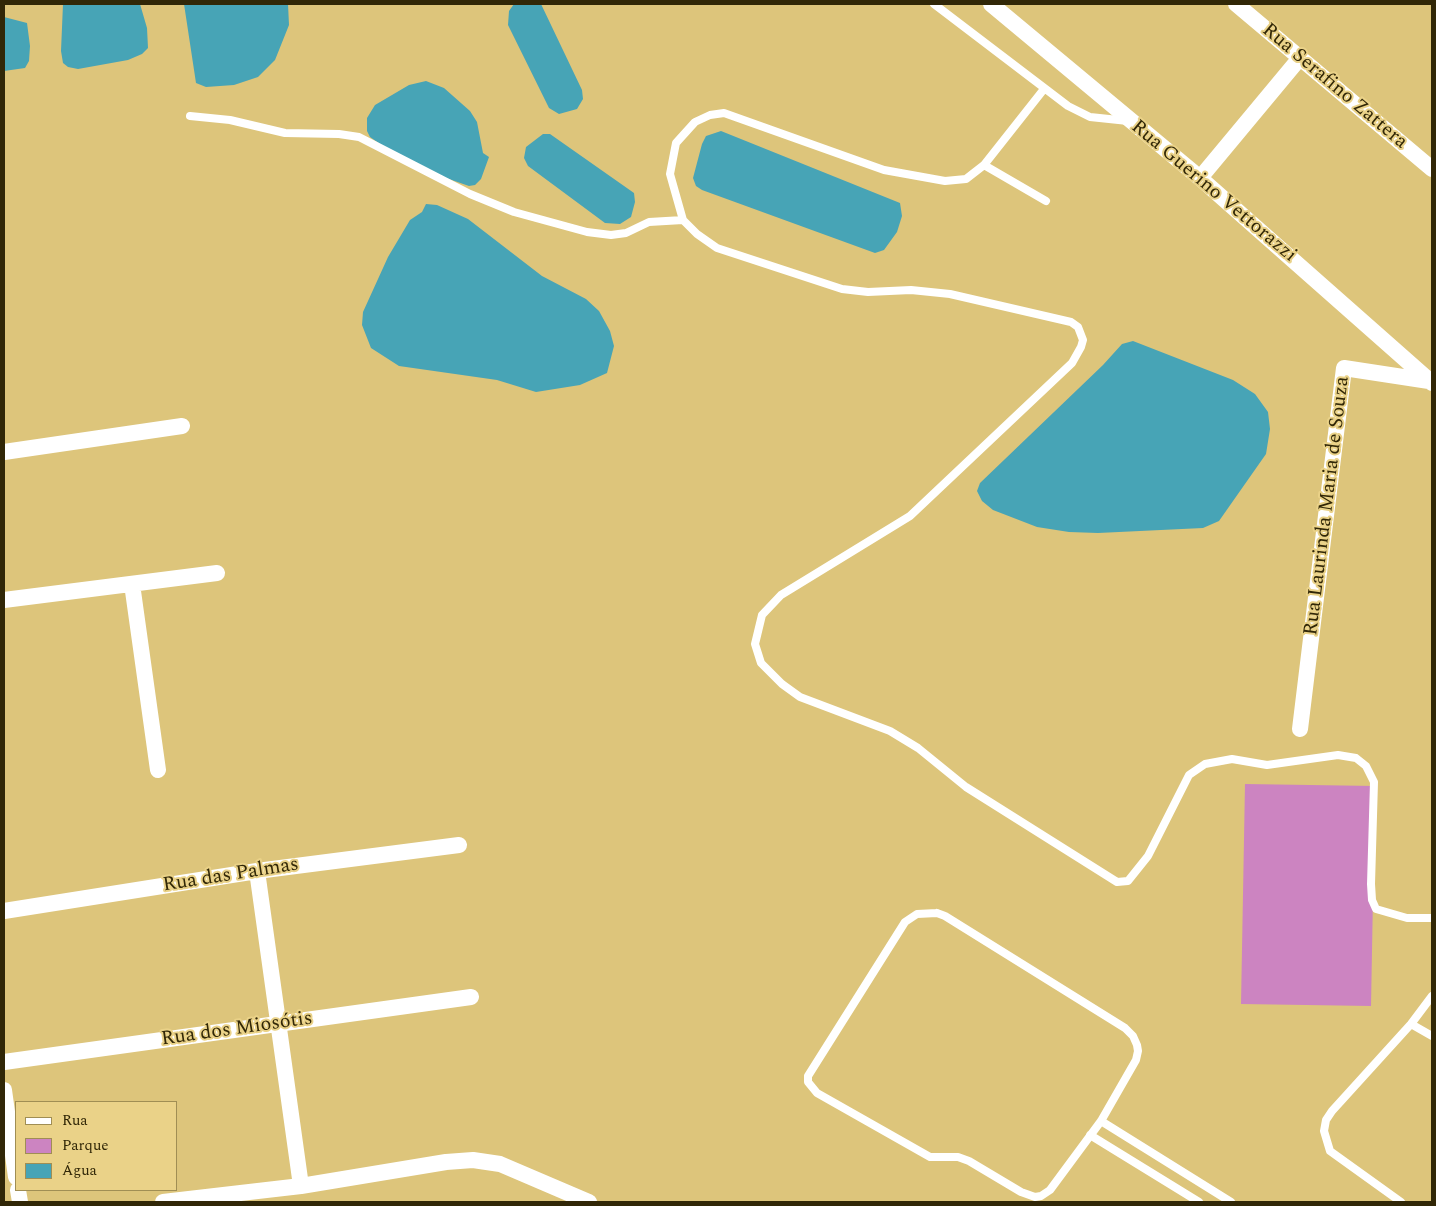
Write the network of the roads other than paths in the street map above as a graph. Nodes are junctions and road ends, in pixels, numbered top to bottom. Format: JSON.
{"nodes":[{"id":1,"x":934,"y":4,"type":"edge"},
{"id":2,"x":991,"y":4,"type":"edge"},
{"id":3,"x":1236,"y":4,"type":"edge"},
{"id":4,"x":1300,"y":59,"type":"junction"},
{"id":5,"x":1044,"y":90,"type":"junction"},
{"id":6,"x":190,"y":116,"type":"dead end"},
{"id":7,"x":1130,"y":121,"type":"junction"},
{"id":8,"x":984,"y":165,"type":"junction"},
{"id":9,"x":1432,"y":169,"type":"edge"},
{"id":10,"x":1200,"y":178,"type":"junction"},
{"id":11,"x":1046,"y":201,"type":"dead end"},
{"id":12,"x":683,"y":220,"type":"junction"},
{"id":13,"x":1431,"y":382,"type":"edge"},
{"id":14,"x":182,"y":426,"type":"dead end"},
{"id":15,"x":4,"y":452,"type":"edge"},
{"id":16,"x":217,"y":573,"type":"dead end"},
{"id":17,"x":132,"y":584,"type":"junction"},
{"id":18,"x":4,"y":600,"type":"edge"},
{"id":19,"x":1300,"y":729,"type":"dead end"},
{"id":20,"x":158,"y":770,"type":"dead end"},
{"id":21,"x":459,"y":845,"type":"dead end"},
{"id":22,"x":257,"y":871,"type":"junction"},
{"id":23,"x":4,"y":911,"type":"edge"},
{"id":24,"x":1432,"y":918,"type":"edge"},
{"id":25,"x":1432,"y":996,"type":"edge"},
{"id":26,"x":471,"y":997,"type":"dead end"},
{"id":27,"x":1410,"y":1024,"type":"junction"},
{"id":28,"x":278,"y":1025,"type":"junction"},
{"id":29,"x":1432,"y":1036,"type":"edge"},
{"id":30,"x":4,"y":1062,"type":"edge"},
{"id":31,"x":4,"y":1090,"type":"edge"},
{"id":32,"x":1101,"y":1121,"type":"junction"},
{"id":33,"x":1090,"y":1135,"type":"junction"},
{"id":34,"x":15,"y":1170,"type":"edge"},
{"id":35,"x":300,"y":1186,"type":"junction"},
{"id":36,"x":163,"y":1202,"type":"edge"},
{"id":37,"x":590,"y":1202,"type":"edge"},
{"id":38,"x":1199,"y":1202,"type":"edge"},
{"id":39,"x":1231,"y":1202,"type":"edge"},
{"id":40,"x":1401,"y":1202,"type":"edge"}],
"edges":[{"from":1,"to":5,"type":"lane"},
{"from":2,"to":7,"type":"street","name":"Rua Guerino Vettorazzi"},
{"from":3,"to":4,"type":"street","name":"Rua Serafino Zattera"},
{"from":4,"to":9,"type":"street","name":"Rua Serafino Zattera"},
{"from":4,"to":10,"type":"street"},
{"from":5,"to":7,"type":"lane"},
{"from":5,"to":8,"type":"lane"},
{"from":6,"to":12,"type":"lane"},
{"from":7,"to":10,"type":"street","name":"Rua Guerino Vettorazzi"},
{"from":8,"to":11,"type":"lane"},
{"from":8,"to":12,"type":"lane"},
{"from":10,"to":13,"type":"street","name":"Rua Guerino Vettorazzi"},
{"from":12,"to":24,"type":"lane"},
{"from":13,"to":19,"type":"street","name":"Rua Laurinda Maria de Souza"},
{"from":14,"to":15,"type":"street"},
{"from":16,"to":17,"type":"street"},
{"from":17,"to":18,"type":"street"},
{"from":17,"to":20,"type":"street"},
{"from":21,"to":22,"type":"street","name":"Rua das Palmas"},
{"from":22,"to":23,"type":"street","name":"Rua das Palmas"},
{"from":22,"to":28,"type":"street"},
{"from":25,"to":27,"type":"lane"},
{"from":26,"to":28,"type":"street","name":"Rua dos Miosótis"},
{"from":27,"to":29,"type":"lane"},
{"from":27,"to":40,"type":"lane"},
{"from":28,"to":30,"type":"street","name":"Rua dos Miosótis"},
{"from":28,"to":35,"type":"street"},
{"from":31,"to":34,"type":"street"},
{"from":32,"to":33,"type":"lane"},
{"from":32,"to":33,"type":"lane"},
{"from":32,"to":39,"type":"lane"},
{"from":33,"to":38,"type":"lane"},
{"from":35,"to":36,"type":"street"},
{"from":35,"to":37,"type":"street"}]}
